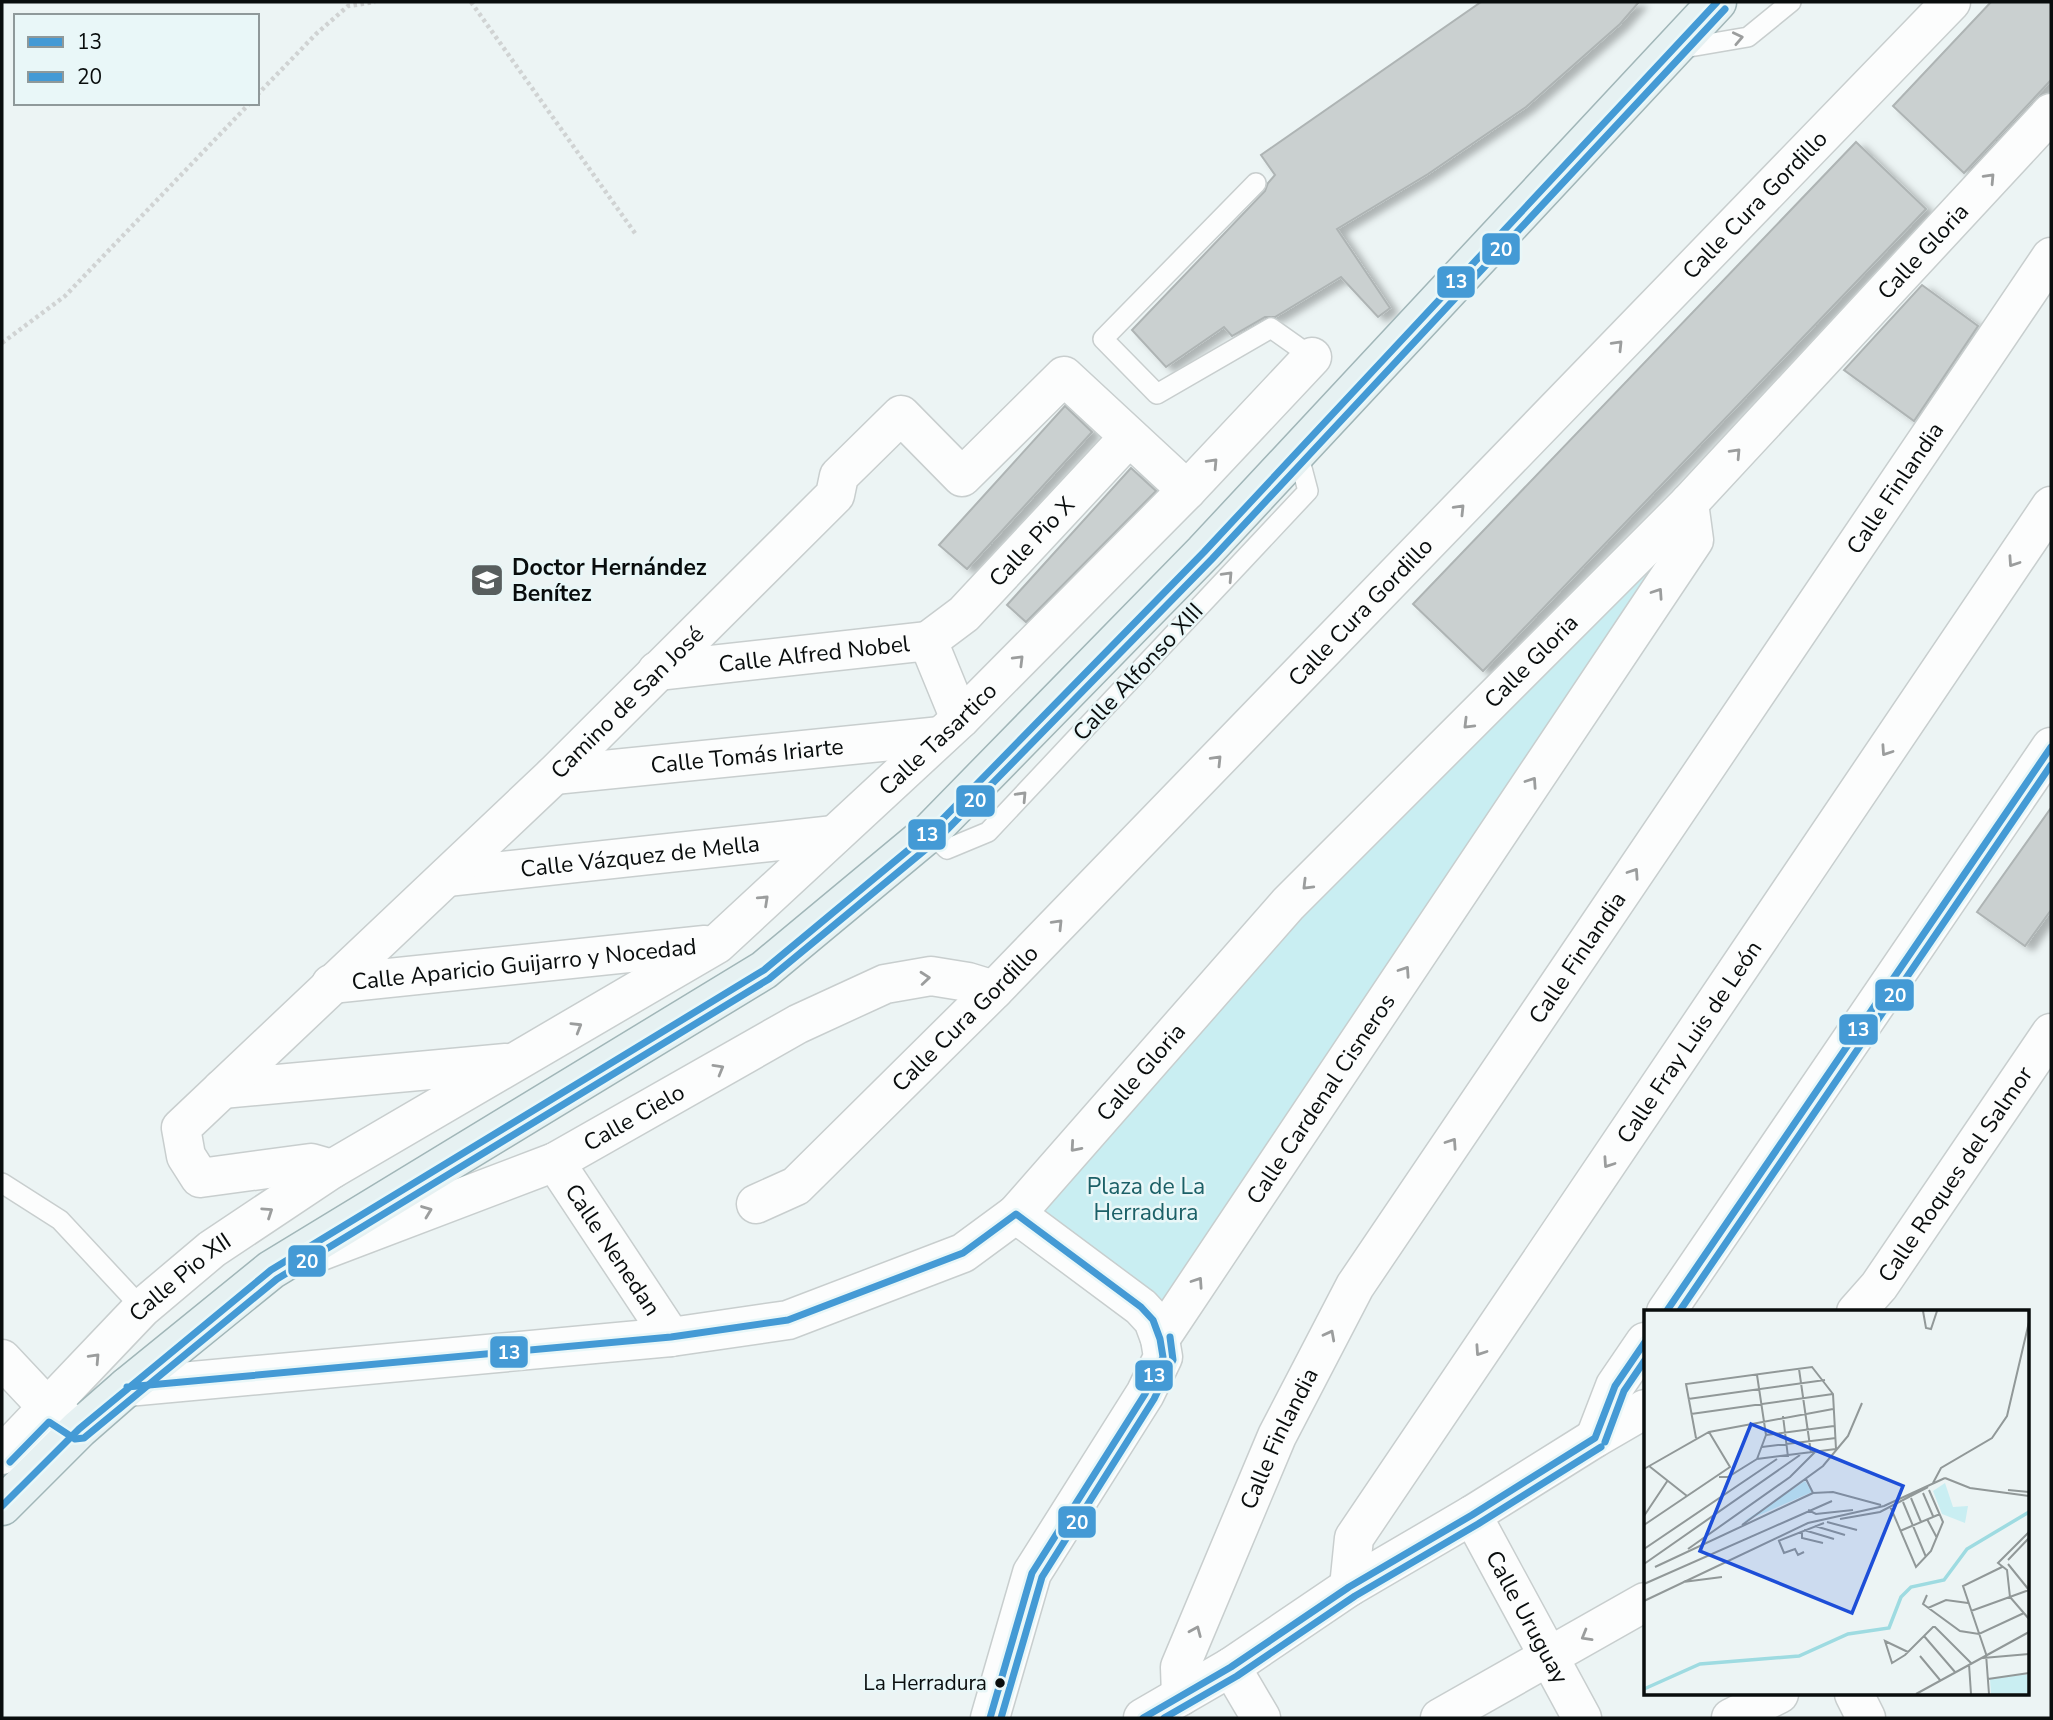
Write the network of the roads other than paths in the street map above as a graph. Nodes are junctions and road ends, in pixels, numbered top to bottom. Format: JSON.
{"nodes":[{"id":1,"x":1717,"y":2,"type":"edge"},
{"id":2,"x":1791,"y":2,"type":"edge"},
{"id":3,"x":1951,"y":2,"type":"edge"},
{"id":4,"x":1674,"y":50,"type":"junction"},
{"id":5,"x":2051,"y":113,"type":"edge"},
{"id":6,"x":1256,"y":183,"type":"dead end"},
{"id":7,"x":2051,"y":257,"type":"edge"},
{"id":8,"x":1312,"y":357,"type":"joint"},
{"id":9,"x":1129,"y":437,"type":"junction"},
{"id":10,"x":1187,"y":490,"type":"junction"},
{"id":11,"x":1689,"y":503,"type":"junction"},
{"id":12,"x":2051,"y":506,"type":"edge"},
{"id":13,"x":928,"y":640,"type":"junction"},
{"id":14,"x":657,"y":671,"type":"junction"},
{"id":15,"x":950,"y":727,"type":"junction"},
{"id":16,"x":2051,"y":747,"type":"edge"},
{"id":17,"x":554,"y":775,"type":"junction"},
{"id":18,"x":834,"y":835,"type":"junction"},
{"id":19,"x":447,"y":877,"type":"junction"},
{"id":20,"x":717,"y":944,"type":"junction"},
{"id":21,"x":331,"y":984,"type":"junction"},
{"id":22,"x":994,"y":990,"type":"junction"},
{"id":23,"x":2051,"y":1033,"type":"edge"},
{"id":24,"x":518,"y":1062,"type":"junction"},
{"id":25,"x":222,"y":1089,"type":"junction"},
{"id":26,"x":555,"y":1162,"type":"junction"},
{"id":27,"x":332,"y":1169,"type":"junction"},
{"id":28,"x":2,"y":1183,"type":"edge"},
{"id":29,"x":756,"y":1204,"type":"dead end"},
{"id":30,"x":1016,"y":1214,"type":"junction"},
{"id":31,"x":271,"y":1269,"type":"junction"},
{"id":32,"x":142,"y":1308,"type":"junction"},
{"id":33,"x":1667,"y":1310,"type":"edge"},
{"id":34,"x":1858,"y":1310,"type":"edge"},
{"id":35,"x":671,"y":1337,"type":"junction"},
{"id":36,"x":1160,"y":1339,"type":"junction"},
{"id":37,"x":1644,"y":1343,"type":"edge"},
{"id":38,"x":2,"y":1359,"type":"edge"},
{"id":39,"x":127,"y":1387,"type":"junction"},
{"id":40,"x":1644,"y":1410,"type":"edge"},
{"id":41,"x":64,"y":1419,"type":"junction"},
{"id":42,"x":1595,"y":1438,"type":"junction"},
{"id":43,"x":2,"y":1455,"type":"edge"},
{"id":44,"x":2,"y":1506,"type":"edge"},
{"id":45,"x":1472,"y":1516,"type":"junction"},
{"id":46,"x":1349,"y":1587,"type":"junction"},
{"id":47,"x":1644,"y":1603,"type":"edge"},
{"id":48,"x":1550,"y":1657,"type":"junction"},
{"id":49,"x":1231,"y":1667,"type":"junction"},
{"id":50,"x":1181,"y":1696,"type":"junction"},
{"id":51,"x":1775,"y":1696,"type":"edge"},
{"id":52,"x":1855,"y":1696,"type":"edge"},
{"id":53,"x":990,"y":1718,"type":"edge"},
{"id":54,"x":1143,"y":1718,"type":"edge"},
{"id":55,"x":1261,"y":1718,"type":"edge"},
{"id":56,"x":1440,"y":1718,"type":"edge"},
{"id":57,"x":1582,"y":1718,"type":"edge"},
{"id":58,"x":1731,"y":1718,"type":"edge"},
{"id":59,"x":1866,"y":1718,"type":"edge"}],
"edges":[{"from":1,"to":4,"type":"main road"},
{"from":4,"to":2,"type":"lane","one_way":true},
{"from":22,"to":3,"type":"street","name":"Calle Cura Gordillo","one_way":true},
{"from":4,"to":31,"type":"main road"},
{"from":11,"to":5,"type":"street","name":"Calle Gloria","one_way":true},
{"from":6,"to":8,"type":"lane"},
{"from":50,"to":7,"type":"street","name":"Calle Finlandia","one_way":true},
{"from":10,"to":8,"type":"street","name":"Calle Tasartico","one_way":true},
{"from":9,"to":10,"type":"street","name":"Camino de San José"},
{"from":9,"to":13,"type":"street","name":"Calle Pio X"},
{"from":9,"to":14,"type":"street","name":"Camino de San José"},
{"from":15,"to":10,"type":"street","name":"Calle Tasartico","one_way":true},
{"from":11,"to":30,"type":"street","name":"Calle Gloria","one_way":true},
{"from":36,"to":11,"type":"street","name":"Calle Cardenal Cisneros","one_way":true},
{"from":12,"to":46,"type":"street","name":"Calle Fray Luis de León","one_way":true},
{"from":13,"to":14,"type":"street","name":"Calle Alfred Nobel"},
{"from":13,"to":15,"type":"street","name":"Calle Alfred Nobel"},
{"from":14,"to":17,"type":"street","name":"Camino de San José"},
{"from":15,"to":17,"type":"street","name":"Calle Tomás Iriarte"},
{"from":15,"to":18,"type":"street","name":"Calle Tasartico"},
{"from":16,"to":33,"type":"street"},
{"from":17,"to":19,"type":"street","name":"Camino de San José"},
{"from":18,"to":19,"type":"street","name":"Calle Vázquez de Mella"},
{"from":20,"to":18,"type":"street","name":"Calle Tasartico","one_way":true},
{"from":19,"to":21,"type":"street","name":"Camino de San José"},
{"from":20,"to":21,"type":"street","name":"Calle Aparicio Guijarro y Nocedad"},
{"from":24,"to":20,"type":"street","name":"Calle Tasartico","one_way":true},
{"from":21,"to":25,"type":"street","name":"Camino de San José"},
{"from":26,"to":22,"type":"street","name":"Calle Cielo","one_way":true},
{"from":22,"to":29,"type":"street","name":"Calle Cura Gordillo"},
{"from":23,"to":34,"type":"street","name":"Calle Roques del Salmor"},
{"from":24,"to":25,"type":"street"},
{"from":24,"to":27,"type":"street","name":"Calle Pio XII"},
{"from":25,"to":27,"type":"street","name":"Camino de San José"},
{"from":31,"to":26,"type":"street","name":"Calle Cielo","one_way":true},
{"from":26,"to":35,"type":"street","name":"Calle Nenedan"},
{"from":32,"to":27,"type":"street","name":"Calle Pio XII","one_way":true},
{"from":28,"to":32,"type":"lane"},
{"from":30,"to":35,"type":"street","name":"Calle Gloria"},
{"from":30,"to":36,"type":"street"},
{"from":31,"to":39,"type":"main road"},
{"from":41,"to":32,"type":"street","name":"Calle Pio XII","one_way":true},
{"from":35,"to":39,"type":"street","name":"Calle Gloria"},
{"from":36,"to":53,"type":"street","name":"Calle Cardenal Cisneros"},
{"from":37,"to":42,"type":"street"},
{"from":38,"to":41,"type":"street"},
{"from":39,"to":41,"type":"main road"},
{"from":40,"to":42,"type":"street"},
{"from":41,"to":43,"type":"street","name":"Calle Pio XII"},
{"from":41,"to":44,"type":"main road"},
{"from":42,"to":45,"type":"street"},
{"from":45,"to":46,"type":"street"},
{"from":45,"to":48,"type":"street","name":"Calle Uruguay"},
{"from":46,"to":49,"type":"street"},
{"from":47,"to":48,"type":"street","one_way":true},
{"from":48,"to":56,"type":"street"},
{"from":48,"to":57,"type":"street","name":"Calle Uruguay"},
{"from":49,"to":50,"type":"street"},
{"from":49,"to":55,"type":"street"},
{"from":50,"to":54,"type":"street"},
{"from":51,"to":58,"type":"street"},
{"from":52,"to":59,"type":"street"}]}
